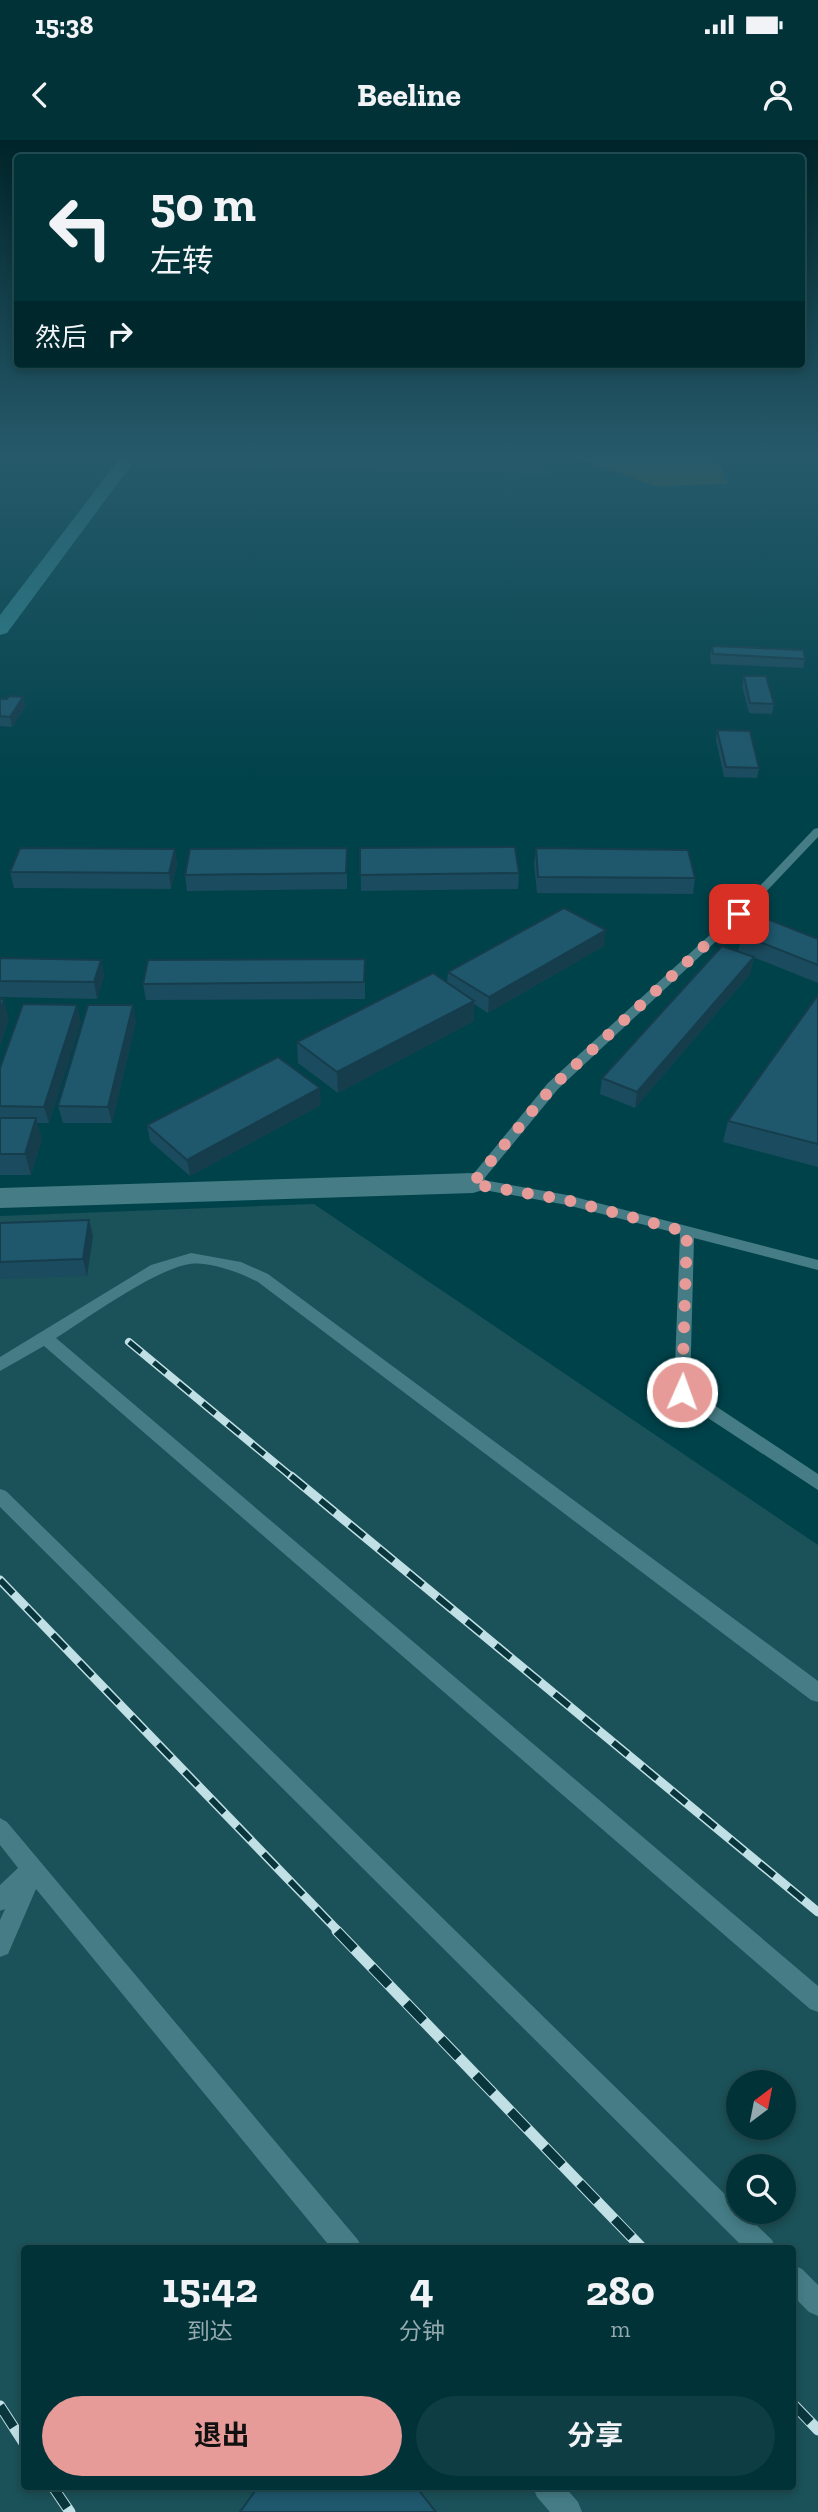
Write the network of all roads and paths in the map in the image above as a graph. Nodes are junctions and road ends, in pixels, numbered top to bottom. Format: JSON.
{"nodes":[{"id":1,"x":49,"y":564,"type":"edge"},
{"id":2,"x":0,"y":629,"type":"edge"},
{"id":3,"x":818,"y":831,"type":"edge"},
{"id":4,"x":472,"y":1184,"type":"junction"},
{"id":5,"x":0,"y":1198,"type":"edge"},
{"id":6,"x":687,"y":1232,"type":"junction"},
{"id":7,"x":818,"y":1265,"type":"edge"},
{"id":8,"x":44,"y":1337,"type":"junction"},
{"id":9,"x":0,"y":1365,"type":"edge"},
{"id":10,"x":818,"y":1483,"type":"edge"},
{"id":11,"x":0,"y":1496,"type":"edge"},
{"id":12,"x":818,"y":1693,"type":"edge"},
{"id":13,"x":0,"y":1829,"type":"edge"},
{"id":14,"x":33,"y":1869,"type":"junction"},
{"id":15,"x":0,"y":1900,"type":"edge"},
{"id":16,"x":0,"y":1946,"type":"edge"},
{"id":17,"x":818,"y":2001,"type":"edge"},
{"id":18,"x":346,"y":2245,"type":"edge"},
{"id":19,"x":759,"y":2245,"type":"edge"},
{"id":20,"x":796,"y":2281,"type":"edge"},
{"id":21,"x":818,"y":2303,"type":"edge"},
{"id":22,"x":550,"y":2490,"type":"edge"},
{"id":23,"x":568,"y":2512,"type":"edge"}],
"edges":[{"from":1,"to":2,"type":"main road"},
{"from":3,"to":4,"type":"lane"},
{"from":4,"to":5,"type":"street"},
{"from":4,"to":6,"type":"lane"},
{"from":6,"to":7,"type":"lane"},
{"from":6,"to":10,"type":"lane"},
{"from":8,"to":9,"type":"lane"},
{"from":8,"to":12,"type":"lane"},
{"from":8,"to":17,"type":"lane"},
{"from":11,"to":19,"type":"lane"},
{"from":13,"to":14,"type":"lane"},
{"from":14,"to":15,"type":"lane"},
{"from":14,"to":16,"type":"lane"},
{"from":14,"to":18,"type":"lane"},
{"from":20,"to":21,"type":"lane"},
{"from":22,"to":23,"type":"lane"}]}
